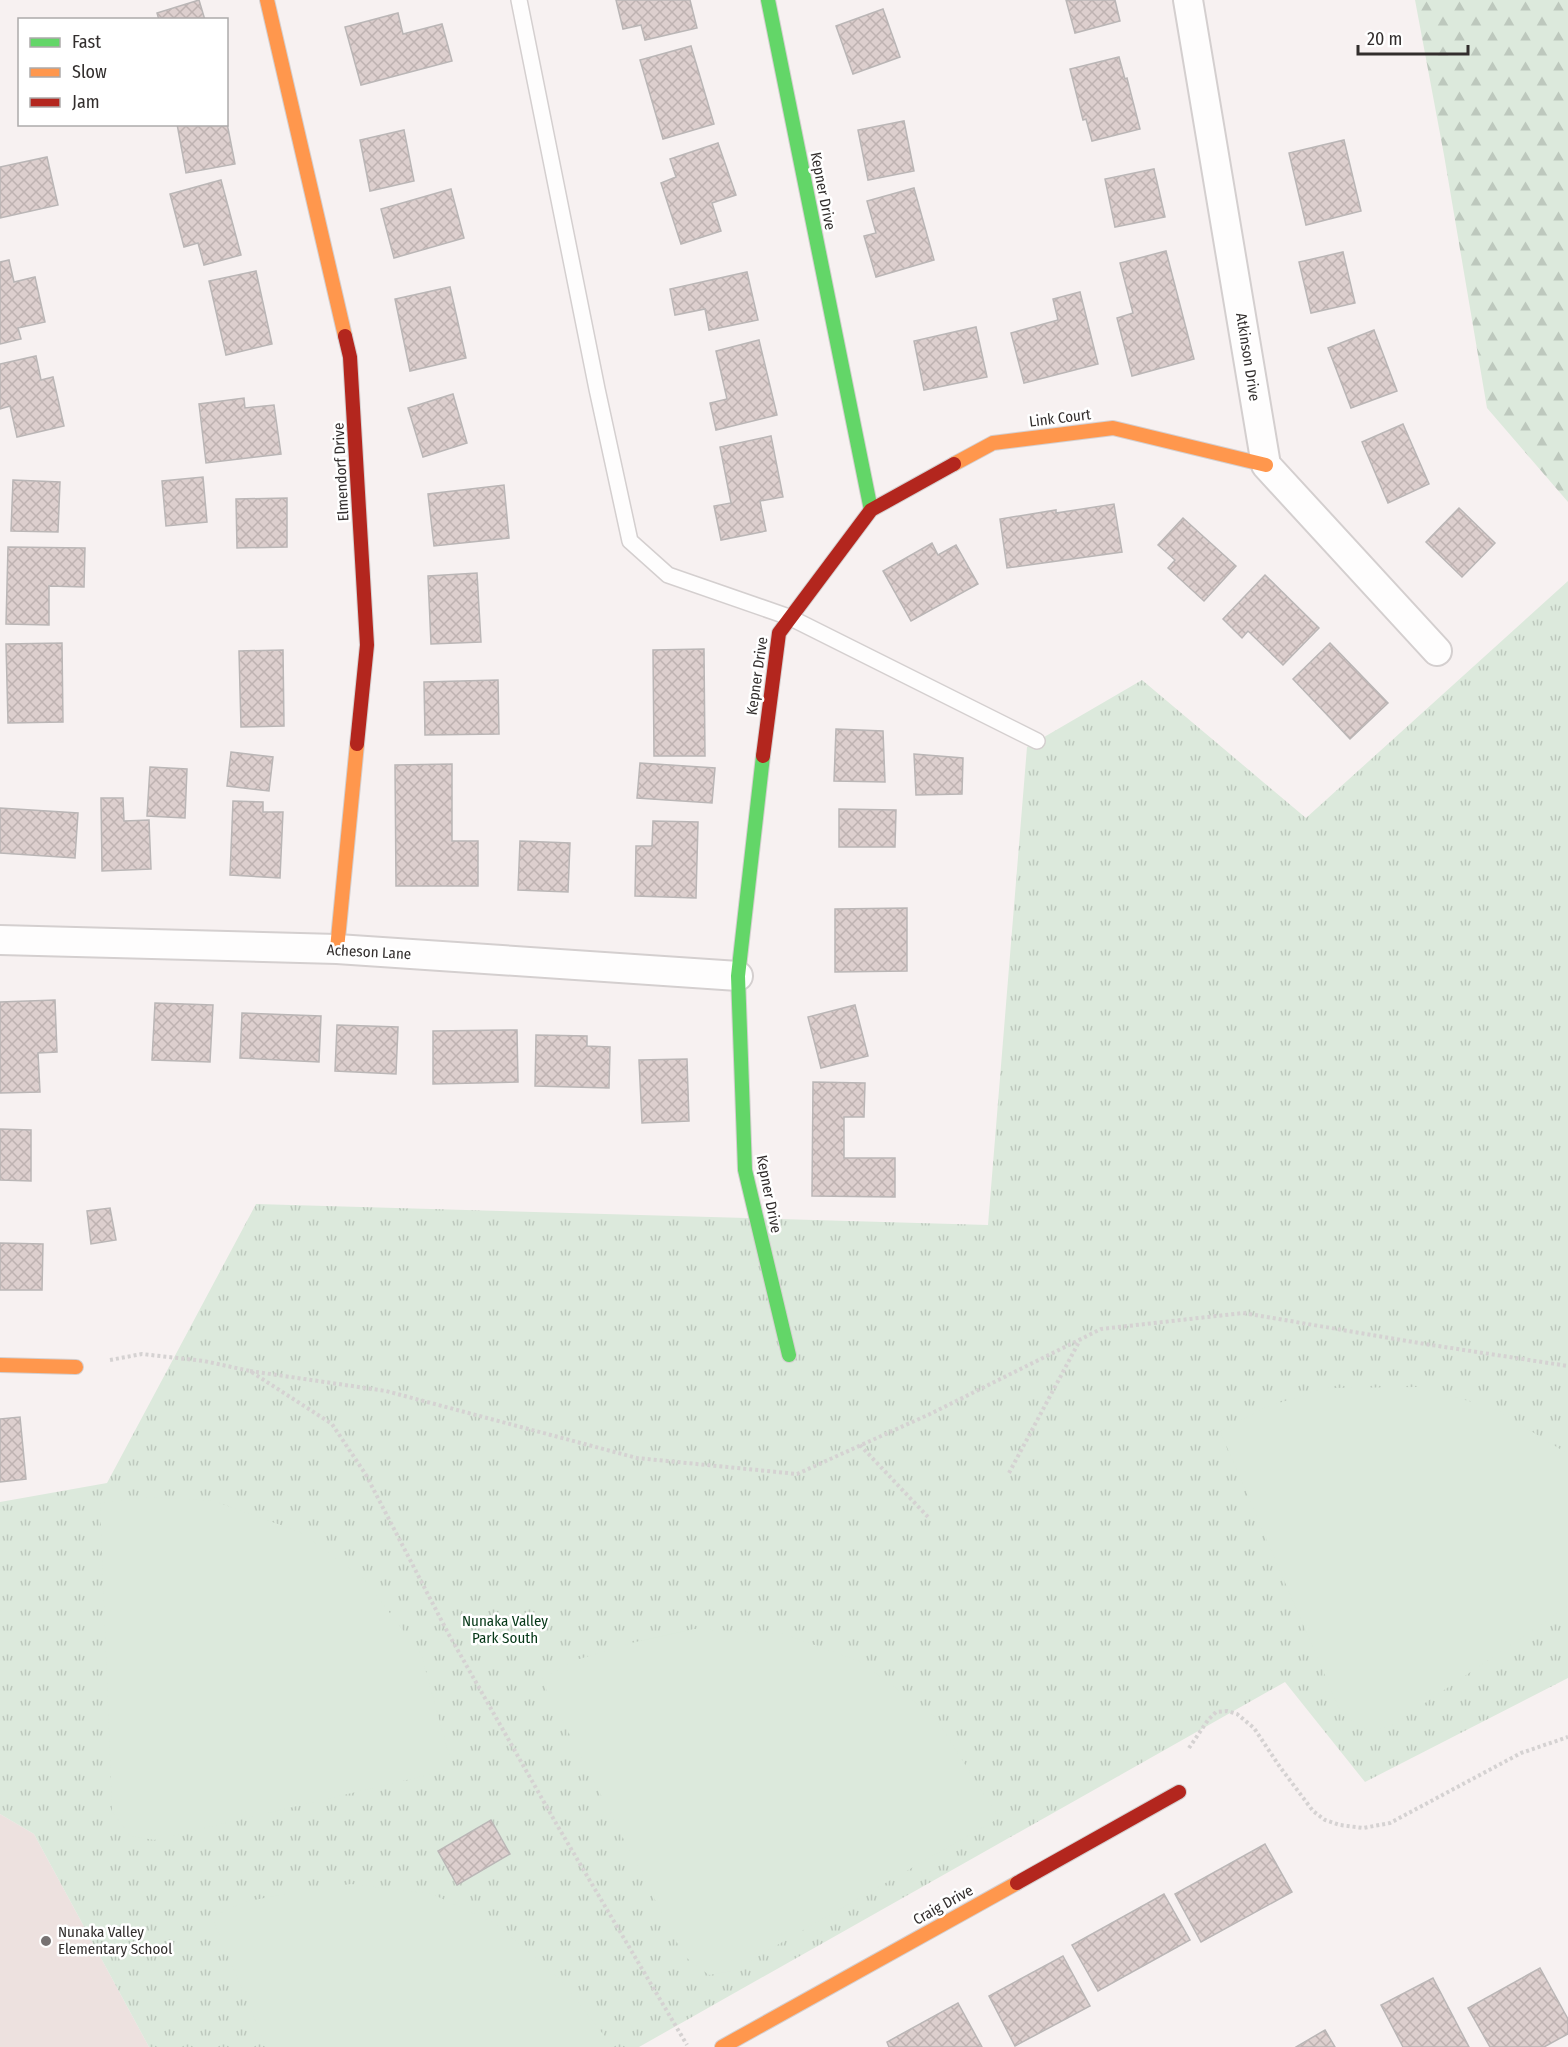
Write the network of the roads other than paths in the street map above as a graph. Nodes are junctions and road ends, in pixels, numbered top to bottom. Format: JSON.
{"nodes":[{"id":1,"x":267,"y":0,"type":"edge"},
{"id":2,"x":519,"y":0,"type":"edge"},
{"id":3,"x":768,"y":0,"type":"edge"},
{"id":4,"x":1188,"y":0,"type":"edge"},
{"id":5,"x":1266,"y":465,"type":"junction"},
{"id":6,"x":871,"y":510,"type":"junction"},
{"id":7,"x":789,"y":617,"type":"junction"},
{"id":8,"x":1437,"y":651,"type":"dead end"},
{"id":9,"x":1037,"y":741,"type":"dead end"},
{"id":10,"x":0,"y":940,"type":"edge"},
{"id":11,"x":337,"y":950,"type":"junction"},
{"id":12,"x":738,"y":976,"type":"junction"},
{"id":13,"x":789,"y":1355,"type":"dead end"},
{"id":14,"x":0,"y":1365,"type":"edge"},
{"id":15,"x":76,"y":1367,"type":"road end"},
{"id":16,"x":1179,"y":1792,"type":"dead end"},
{"id":17,"x":722,"y":2047,"type":"edge"}],
"edges":[{"from":1,"to":11,"type":"street","name":"Elmendorf Drive"},
{"from":2,"to":7,"type":"lane"},
{"from":3,"to":6,"type":"street","name":"Kepner Drive"},
{"from":4,"to":5,"type":"street","name":"Atkinson Drive"},
{"from":5,"to":6,"type":"street","name":"Link Court"},
{"from":5,"to":8,"type":"street"},
{"from":6,"to":7,"type":"street","name":"Kepner Drive"},
{"from":7,"to":9,"type":"lane"},
{"from":7,"to":12,"type":"street","name":"Kepner Drive"},
{"from":10,"to":11,"type":"street","name":"Acheson Lane"},
{"from":11,"to":12,"type":"street","name":"Acheson Lane"},
{"from":12,"to":13,"type":"street","name":"Kepner Drive"},
{"from":14,"to":15,"type":"street"},
{"from":16,"to":17,"type":"street","name":"Craig Drive"}]}
